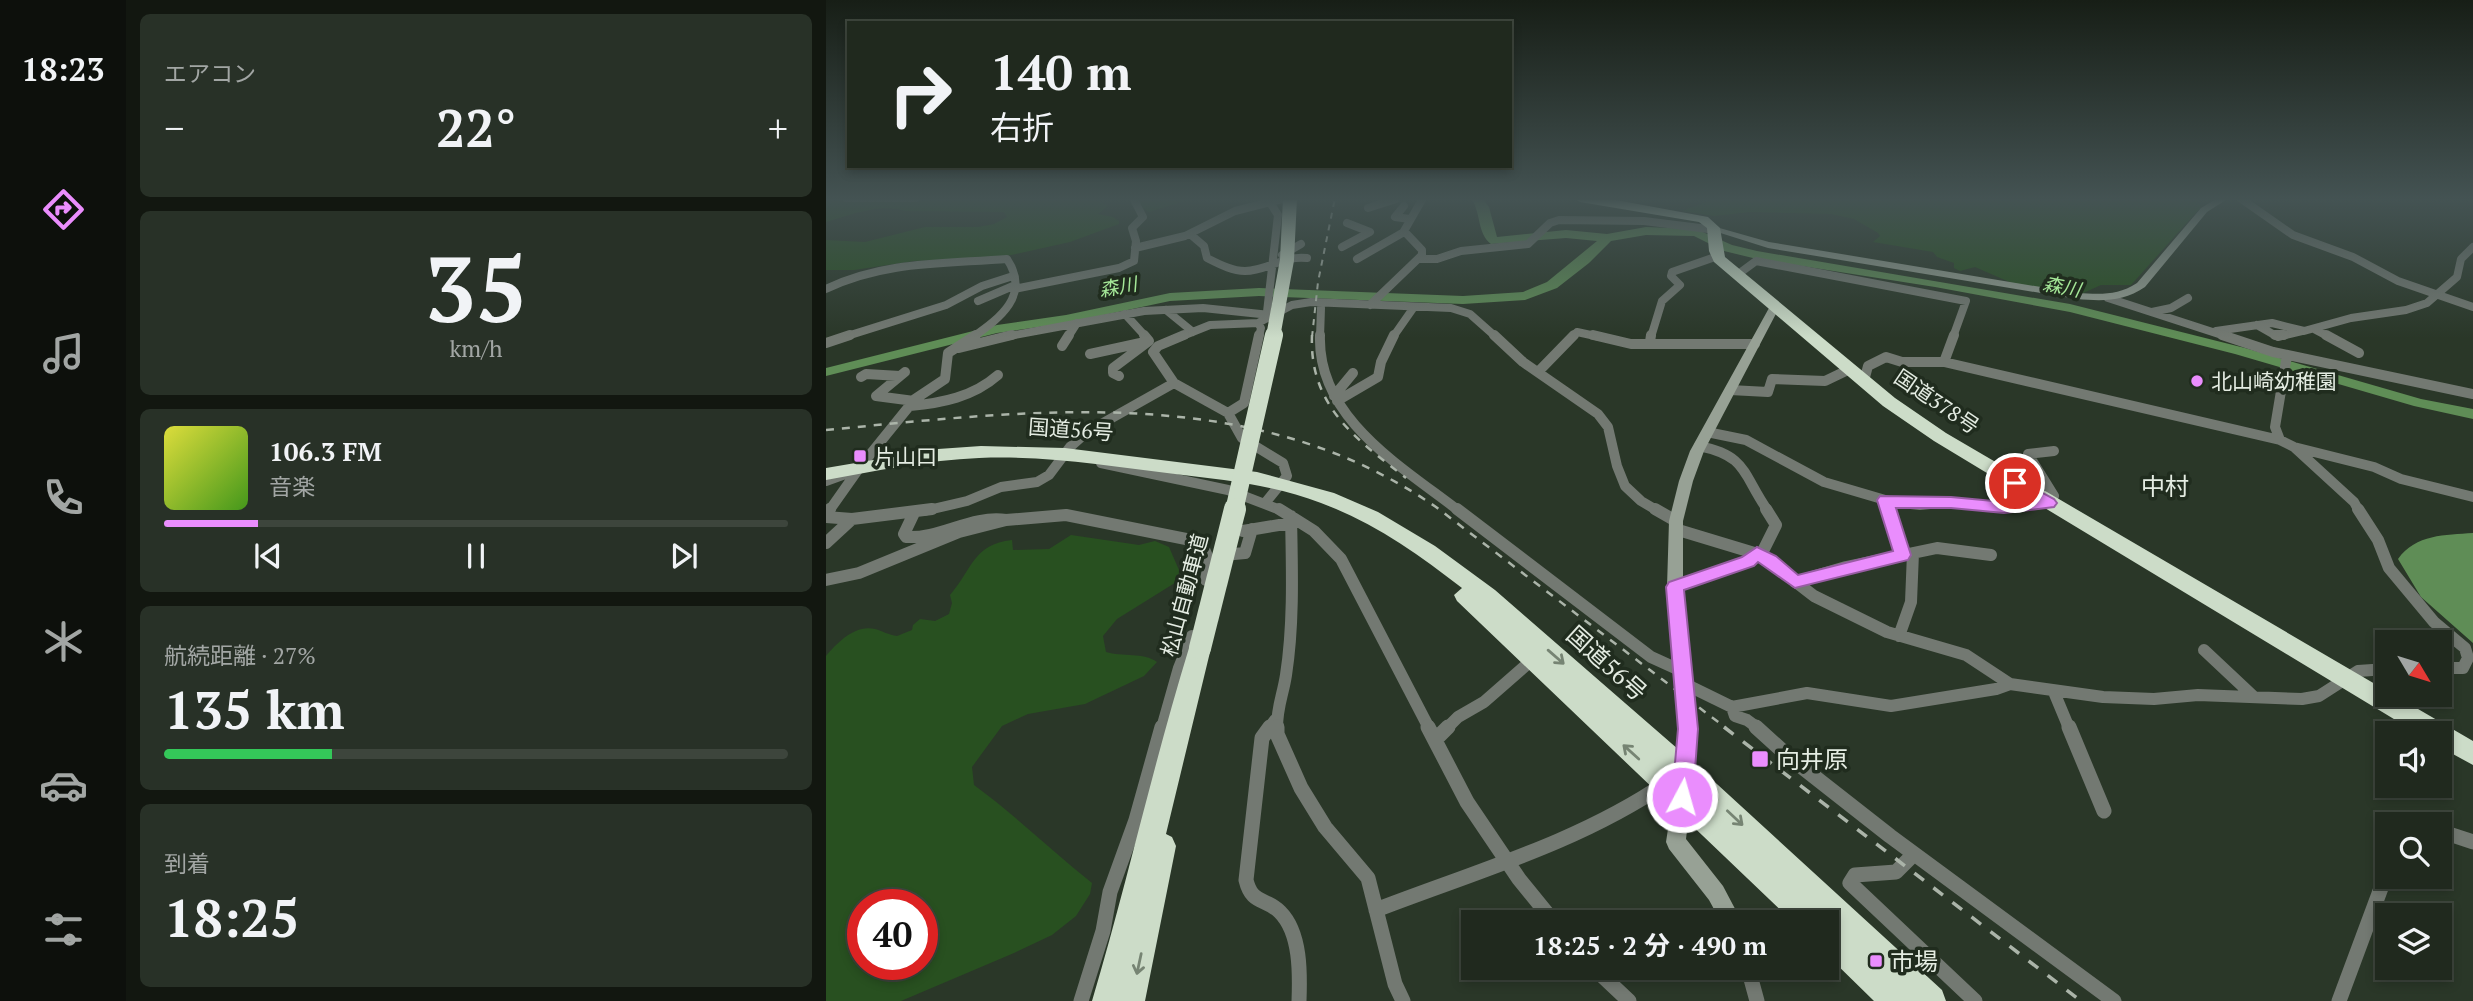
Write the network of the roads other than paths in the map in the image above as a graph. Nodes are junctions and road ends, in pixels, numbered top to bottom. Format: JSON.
{"nodes":[{"id":1,"x":1135,"y":245,"type":"edge"},
{"id":2,"x":1148,"y":245,"type":"edge"},
{"id":3,"x":1202,"y":245,"type":"edge"},
{"id":4,"x":1275,"y":245,"type":"edge"},
{"id":5,"x":1287,"y":245,"type":"edge"},
{"id":6,"x":1300,"y":245,"type":"edge"},
{"id":7,"x":1346,"y":245,"type":"edge"},
{"id":8,"x":1381,"y":245,"type":"edge"},
{"id":9,"x":1417,"y":245,"type":"edge"},
{"id":10,"x":1517,"y":245,"type":"edge"},
{"id":11,"x":1713,"y":245,"type":"edge"},
{"id":12,"x":1717,"y":245,"type":"edge"},
{"id":13,"x":1761,"y":245,"type":"edge"},
{"id":14,"x":2175,"y":245,"type":"edge"},
{"id":15,"x":2320,"y":245,"type":"edge"},
{"id":16,"x":2473,"y":247,"type":"edge"},
{"id":17,"x":1135,"y":248,"type":"junction"},
{"id":18,"x":1370,"y":251,"type":"junction"},
{"id":19,"x":1307,"y":258,"type":"dead end"},
{"id":20,"x":1357,"y":259,"type":"dead end"},
{"id":21,"x":1419,"y":259,"type":"junction"},
{"id":22,"x":1273,"y":262,"type":"junction"},
{"id":23,"x":855,"y":274,"type":"junction"},
{"id":24,"x":1737,"y":275,"type":"junction"},
{"id":25,"x":1013,"y":276,"type":"junction"},
{"id":26,"x":869,"y":278,"type":"dead end"},
{"id":27,"x":1014,"y":287,"type":"junction"},
{"id":28,"x":826,"y":289,"type":"edge"},
{"id":29,"x":838,"y":292,"type":"dead end"},
{"id":30,"x":2437,"y":295,"type":"junction"},
{"id":31,"x":2108,"y":298,"type":"junction"},
{"id":32,"x":2188,"y":298,"type":"dead end"},
{"id":33,"x":978,"y":301,"type":"dead end"},
{"id":34,"x":1371,"y":303,"type":"junction"},
{"id":35,"x":1414,"y":307,"type":"junction"},
{"id":36,"x":2473,"y":307,"type":"edge"},
{"id":37,"x":1321,"y":308,"type":"dead end"},
{"id":38,"x":1774,"y":308,"type":"junction"},
{"id":39,"x":1166,"y":310,"type":"junction"},
{"id":40,"x":2152,"y":312,"type":"junction"},
{"id":41,"x":1125,"y":314,"type":"junction"},
{"id":42,"x":1268,"y":314,"type":"junction"},
{"id":43,"x":1077,"y":323,"type":"junction"},
{"id":44,"x":1258,"y":323,"type":"junction"},
{"id":45,"x":2309,"y":330,"type":"junction"},
{"id":46,"x":1193,"y":332,"type":"junction"},
{"id":47,"x":2213,"y":332,"type":"junction"},
{"id":48,"x":1149,"y":341,"type":"junction"},
{"id":49,"x":1650,"y":342,"type":"junction"},
{"id":50,"x":826,"y":343,"type":"edge"},
{"id":51,"x":1755,"y":344,"type":"junction"},
{"id":52,"x":1062,"y":346,"type":"dead end"},
{"id":53,"x":959,"y":347,"type":"junction"},
{"id":54,"x":2359,"y":353,"type":"dead end"},
{"id":55,"x":1090,"y":354,"type":"dead end"},
{"id":56,"x":1944,"y":362,"type":"junction"},
{"id":57,"x":2286,"y":363,"type":"junction"},
{"id":58,"x":1538,"y":372,"type":"junction"},
{"id":59,"x":1353,"y":373,"type":"dead end"},
{"id":60,"x":998,"y":374,"type":"dead end"},
{"id":61,"x":1857,"y":375,"type":"junction"},
{"id":62,"x":1119,"y":376,"type":"dead end"},
{"id":63,"x":861,"y":377,"type":"dead end"},
{"id":64,"x":1174,"y":383,"type":"junction"},
{"id":65,"x":1730,"y":390,"type":"junction"},
{"id":66,"x":2473,"y":394,"type":"edge"},
{"id":67,"x":1335,"y":398,"type":"junction"},
{"id":68,"x":912,"y":404,"type":"junction"},
{"id":69,"x":1228,"y":413,"type":"junction"},
{"id":70,"x":1703,"y":439,"type":"junction"},
{"id":71,"x":2280,"y":440,"type":"junction"},
{"id":72,"x":2294,"y":447,"type":"junction"},
{"id":73,"x":2053,"y":451,"type":"dead end"},
{"id":74,"x":1073,"y":456,"type":"junction"},
{"id":75,"x":860,"y":467,"type":"junction"},
{"id":76,"x":826,"y":474,"type":"edge"},
{"id":77,"x":826,"y":481,"type":"edge"},
{"id":78,"x":1283,"y":483,"type":"junction"},
{"id":79,"x":2473,"y":497,"type":"edge"},
{"id":80,"x":1885,"y":500,"type":"junction"},
{"id":81,"x":1266,"y":502,"type":"junction"},
{"id":82,"x":2049,"y":503,"type":"junction"},
{"id":83,"x":1349,"y":507,"type":"junction"},
{"id":84,"x":914,"y":513,"type":"junction"},
{"id":85,"x":826,"y":516,"type":"edge"},
{"id":86,"x":852,"y":519,"type":"junction"},
{"id":87,"x":1291,"y":519,"type":"junction"},
{"id":88,"x":1006,"y":520,"type":"junction"},
{"id":89,"x":1676,"y":525,"type":"junction"},
{"id":90,"x":826,"y":542,"type":"edge"},
{"id":91,"x":1759,"y":554,"type":"junction"},
{"id":92,"x":1908,"y":554,"type":"junction"},
{"id":93,"x":1991,"y":555,"type":"dead end"},
{"id":94,"x":1209,"y":556,"type":"junction"},
{"id":95,"x":826,"y":580,"type":"edge"},
{"id":96,"x":1795,"y":582,"type":"junction"},
{"id":97,"x":1675,"y":587,"type":"junction"},
{"id":98,"x":2444,"y":630,"type":"edge"},
{"id":99,"x":1899,"y":636,"type":"junction"},
{"id":100,"x":2452,"y":637,"type":"edge"},
{"id":101,"x":2204,"y":650,"type":"dead end"},
{"id":102,"x":1533,"y":659,"type":"junction"},
{"id":103,"x":2452,"y":668,"type":"edge"},
{"id":104,"x":2375,"y":670,"type":"edge"},
{"id":105,"x":1685,"y":678,"type":"junction"},
{"id":106,"x":2346,"y":679,"type":"junction"},
{"id":107,"x":2010,"y":684,"type":"junction"},
{"id":108,"x":2054,"y":692,"type":"junction"},
{"id":109,"x":2253,"y":696,"type":"junction"},
{"id":110,"x":1184,"y":703,"type":"junction"},
{"id":111,"x":1732,"y":707,"type":"junction"},
{"id":112,"x":1275,"y":720,"type":"junction"},
{"id":113,"x":2417,"y":721,"type":"edge"},
{"id":114,"x":1436,"y":739,"type":"junction"},
{"id":115,"x":2452,"y":742,"type":"edge"},
{"id":116,"x":2473,"y":754,"type":"edge"},
{"id":117,"x":1678,"y":784,"type":"junction"},
{"id":118,"x":2104,"y":811,"type":"dead end"},
{"id":119,"x":2452,"y":835,"type":"edge"},
{"id":120,"x":2473,"y":842,"type":"edge"},
{"id":121,"x":1914,"y":854,"type":"junction"},
{"id":122,"x":1506,"y":861,"type":"junction"},
{"id":123,"x":2381,"y":889,"type":"edge"},
{"id":124,"x":1376,"y":909,"type":"junction"},
{"id":125,"x":1545,"y":910,"type":"edge"},
{"id":126,"x":1725,"y":910,"type":"edge"},
{"id":127,"x":1802,"y":910,"type":"edge"},
{"id":128,"x":1839,"y":946,"type":"edge"},
{"id":129,"x":1607,"y":980,"type":"edge"},
{"id":130,"x":1751,"y":980,"type":"edge"},
{"id":131,"x":1081,"y":1001,"type":"edge"},
{"id":132,"x":1107,"y":1001,"type":"edge"},
{"id":133,"x":1130,"y":1001,"type":"edge"},
{"id":134,"x":1299,"y":1001,"type":"edge"},
{"id":135,"x":1403,"y":1001,"type":"edge"},
{"id":136,"x":1629,"y":1001,"type":"edge"},
{"id":137,"x":1757,"y":1001,"type":"edge"},
{"id":138,"x":1896,"y":1001,"type":"edge"},
{"id":139,"x":1931,"y":1001,"type":"edge"},
{"id":140,"x":1975,"y":1001,"type":"edge"},
{"id":141,"x":2114,"y":1001,"type":"edge"},
{"id":142,"x":2339,"y":1001,"type":"edge"}],
"edges":[{"from":1,"to":17,"type":"street"},
{"from":2,"to":17,"type":"street"},
{"from":3,"to":22,"type":"street"},
{"from":4,"to":22,"type":"street"},
{"from":5,"to":110,"type":"highway","name":"松山自動車道","bridge":true},
{"from":6,"to":22,"type":"street"},
{"from":7,"to":18,"type":"street"},
{"from":8,"to":18,"type":"street"},
{"from":9,"to":21,"type":"street"},
{"from":10,"to":21,"type":"street"},
{"from":11,"to":49,"type":"street"},
{"from":12,"to":24,"type":"highway","name":"国道378号"},
{"from":13,"to":31,"type":"street"},
{"from":14,"to":31,"type":"street"},
{"from":15,"to":30,"type":"street"},
{"from":16,"to":30,"type":"street"},
{"from":17,"to":27,"type":"street"},
{"from":18,"to":20,"type":"street"},
{"from":19,"to":22,"type":"street"},
{"from":21,"to":34,"type":"street"},
{"from":22,"to":42,"type":"street"},
{"from":23,"to":25,"type":"street"},
{"from":23,"to":26,"type":"street"},
{"from":23,"to":28,"type":"street"},
{"from":24,"to":38,"type":"highway","name":"国道378号"},
{"from":24,"to":56,"type":"street"},
{"from":25,"to":27,"type":"street"},
{"from":25,"to":50,"type":"street"},
{"from":27,"to":33,"type":"street"},
{"from":27,"to":53,"type":"street"},
{"from":28,"to":29,"type":"street"},
{"from":30,"to":36,"type":"street"},
{"from":30,"to":45,"type":"street"},
{"from":31,"to":40,"type":"street"},
{"from":32,"to":40,"type":"street"},
{"from":34,"to":35,"type":"street"},
{"from":34,"to":42,"type":"street"},
{"from":35,"to":58,"type":"street"},
{"from":35,"to":67,"type":"street"},
{"from":37,"to":67,"type":"street"},
{"from":38,"to":51,"type":"street"},
{"from":38,"to":61,"type":"highway","name":"国道378号"},
{"from":39,"to":41,"type":"street"},
{"from":39,"to":42,"type":"street"},
{"from":39,"to":46,"type":"street"},
{"from":40,"to":47,"type":"street"},
{"from":41,"to":43,"type":"street"},
{"from":41,"to":48,"type":"street"},
{"from":42,"to":44,"type":"street"},
{"from":43,"to":52,"type":"street"},
{"from":43,"to":53,"type":"street"},
{"from":44,"to":46,"type":"street"},
{"from":44,"to":69,"type":"street"},
{"from":45,"to":47,"type":"street"},
{"from":45,"to":54,"type":"street"},
{"from":46,"to":64,"type":"street"},
{"from":47,"to":57,"type":"street"},
{"from":48,"to":55,"type":"street"},
{"from":48,"to":62,"type":"street"},
{"from":49,"to":51,"type":"street"},
{"from":49,"to":58,"type":"street"},
{"from":51,"to":65,"type":"street"},
{"from":53,"to":68,"type":"street"},
{"from":56,"to":61,"type":"street"},
{"from":56,"to":71,"type":"street"},
{"from":57,"to":66,"type":"street"},
{"from":57,"to":71,"type":"street"},
{"from":58,"to":89,"type":"street"},
{"from":59,"to":67,"type":"street"},
{"from":60,"to":68,"type":"street"},
{"from":61,"to":65,"type":"street"},
{"from":61,"to":82,"type":"highway","name":"国道378号"},
{"from":63,"to":68,"type":"street"},
{"from":64,"to":69,"type":"street"},
{"from":64,"to":74,"type":"street"},
{"from":65,"to":70,"type":"street"},
{"from":67,"to":105,"type":"street"},
{"from":68,"to":75,"type":"street"},
{"from":69,"to":78,"type":"street"},
{"from":70,"to":80,"type":"street"},
{"from":70,"to":89,"type":"street"},
{"from":70,"to":91,"type":"street"},
{"from":71,"to":72,"type":"street"},
{"from":72,"to":79,"type":"street"},
{"from":72,"to":98,"type":"street"},
{"from":73,"to":82,"type":"street"},
{"from":74,"to":75,"type":"highway","name":"国道56号"},
{"from":74,"to":78,"type":"highway","name":"国道56号"},
{"from":74,"to":81,"type":"street"},
{"from":74,"to":84,"type":"street"},
{"from":75,"to":76,"type":"highway","name":"国道56号"},
{"from":75,"to":77,"type":"street"},
{"from":75,"to":85,"type":"street"},
{"from":78,"to":81,"type":"street"},
{"from":78,"to":83,"type":"highway","name":"国道56号"},
{"from":80,"to":82,"type":"street"},
{"from":80,"to":92,"type":"street"},
{"from":81,"to":87,"type":"street"},
{"from":82,"to":106,"type":"highway","name":"国道378号"},
{"from":83,"to":102,"type":"highway","name":"国道56号"},
{"from":83,"to":117,"type":"highway","name":"国道56号","one_way":true},
{"from":84,"to":86,"type":"street"},
{"from":84,"to":88,"type":"street"},
{"from":85,"to":86,"type":"street"},
{"from":86,"to":90,"type":"street"},
{"from":87,"to":94,"type":"street"},
{"from":87,"to":112,"type":"street"},
{"from":87,"to":114,"type":"street"},
{"from":88,"to":94,"type":"street"},
{"from":88,"to":95,"type":"street"},
{"from":89,"to":91,"type":"street"},
{"from":89,"to":97,"type":"street"},
{"from":91,"to":96,"type":"street"},
{"from":91,"to":97,"type":"street"},
{"from":92,"to":93,"type":"street"},
{"from":92,"to":96,"type":"street"},
{"from":92,"to":99,"type":"street"},
{"from":94,"to":131,"type":"street"},
{"from":96,"to":99,"type":"street"},
{"from":97,"to":105,"type":"street"},
{"from":99,"to":107,"type":"street"},
{"from":100,"to":103,"type":"street"},
{"from":101,"to":109,"type":"street"},
{"from":102,"to":114,"type":"street"},
{"from":117,"to":102,"type":"highway","name":"国道56号","one_way":true},
{"from":104,"to":106,"type":"street"},
{"from":105,"to":111,"type":"street"},
{"from":105,"to":117,"type":"street"},
{"from":106,"to":109,"type":"street"},
{"from":106,"to":113,"type":"highway","name":"国道378号"},
{"from":107,"to":108,"type":"street"},
{"from":107,"to":111,"type":"street"},
{"from":108,"to":109,"type":"street"},
{"from":108,"to":118,"type":"street"},
{"from":110,"to":132,"type":"highway","name":"松山自動車道"},
{"from":110,"to":133,"type":"highway","one_way":true},
{"from":111,"to":121,"type":"street"},
{"from":112,"to":124,"type":"street"},
{"from":112,"to":134,"type":"street"},
{"from":114,"to":122,"type":"street"},
{"from":115,"to":116,"type":"highway","name":"国道378号"},
{"from":117,"to":122,"type":"street"},
{"from":117,"to":126,"type":"street"},
{"from":117,"to":127,"type":"highway","name":"国道56号"},
{"from":117,"to":139,"type":"highway","name":"国道56号","one_way":true},
{"from":119,"to":120,"type":"street"},
{"from":121,"to":140,"type":"street"},
{"from":121,"to":141,"type":"street"},
{"from":122,"to":124,"type":"street"},
{"from":122,"to":125,"type":"street"},
{"from":123,"to":142,"type":"street"},
{"from":124,"to":135,"type":"street"},
{"from":128,"to":138,"type":"highway"},
{"from":129,"to":136,"type":"street"},
{"from":130,"to":137,"type":"street"}]}
